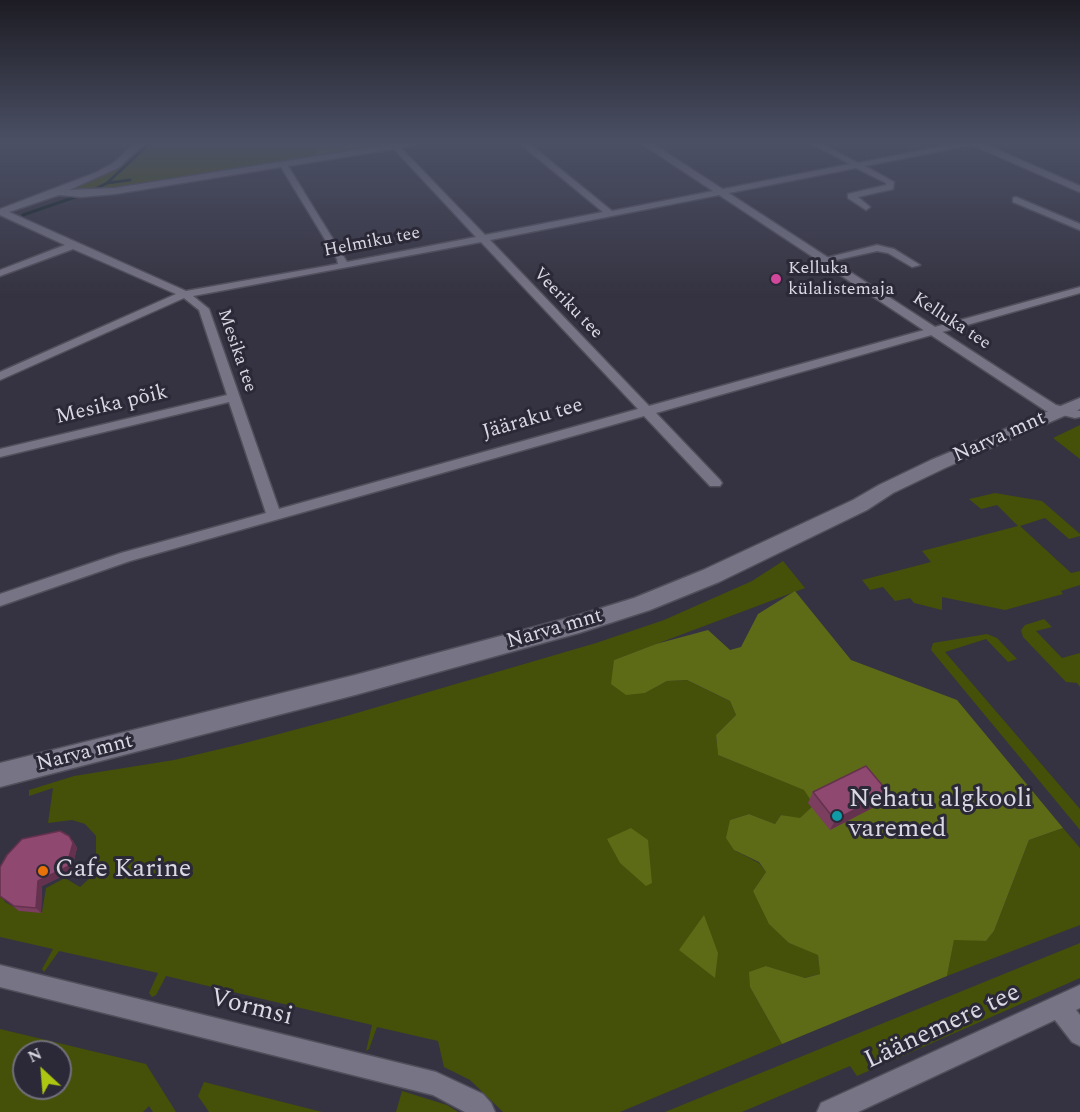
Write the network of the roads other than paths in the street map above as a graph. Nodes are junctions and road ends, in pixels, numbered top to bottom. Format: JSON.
{"nodes":[{"id":1,"x":53,"y":194,"type":"edge"},
{"id":2,"x":301,"y":194,"type":"edge"},
{"id":3,"x":440,"y":194,"type":"edge"},
{"id":4,"x":586,"y":194,"type":"edge"},
{"id":5,"x":707,"y":194,"type":"edge"},
{"id":6,"x":720,"y":194,"type":"edge"},
{"id":7,"x":859,"y":194,"type":"edge"},
{"id":8,"x":1016,"y":200,"type":"dead end"},
{"id":9,"x":866,"y":207,"type":"dead end"},
{"id":10,"x":1,"y":212,"type":"edge"},
{"id":11,"x":609,"y":213,"type":"junction"},
{"id":12,"x":1080,"y":227,"type":"edge"},
{"id":13,"x":482,"y":238,"type":"junction"},
{"id":14,"x":74,"y":245,"type":"junction"},
{"id":15,"x":823,"y":260,"type":"junction"},
{"id":16,"x":915,"y":265,"type":"dead end"},
{"id":17,"x":343,"y":266,"type":"junction"},
{"id":18,"x":0,"y":273,"type":"edge"},
{"id":19,"x":1080,"y":291,"type":"edge"},
{"id":20,"x":185,"y":294,"type":"junction"},
{"id":21,"x":932,"y":331,"type":"junction"},
{"id":22,"x":0,"y":375,"type":"edge"},
{"id":23,"x":233,"y":397,"type":"junction"},
{"id":24,"x":645,"y":410,"type":"junction"},
{"id":25,"x":1074,"y":410,"type":"edge"},
{"id":26,"x":0,"y":453,"type":"edge"},
{"id":27,"x":715,"y":483,"type":"dead end"},
{"id":28,"x":274,"y":515,"type":"junction"},
{"id":29,"x":0,"y":600,"type":"edge"},
{"id":30,"x":0,"y":775,"type":"edge"},
{"id":31,"x":0,"y":976,"type":"edge"},
{"id":32,"x":1080,"y":996,"type":"edge"},
{"id":33,"x":1058,"y":1005,"type":"junction"},
{"id":34,"x":1080,"y":1034,"type":"edge"},
{"id":35,"x":482,"y":1112,"type":"edge"},
{"id":36,"x":830,"y":1112,"type":"edge"}],
"edges":[{"from":1,"to":10,"type":"street"},
{"from":2,"to":17,"type":"street"},
{"from":3,"to":13,"type":"street","name":"Veeriku tee"},
{"from":4,"to":11,"type":"street"},
{"from":5,"to":11,"type":"street","name":"Helmiku tee"},
{"from":6,"to":15,"type":"street","name":"Kelluka tee"},
{"from":7,"to":9,"type":"street"},
{"from":8,"to":12,"type":"street"},
{"from":10,"to":14,"type":"street","name":"Mesika tee"},
{"from":11,"to":13,"type":"street","name":"Helmiku tee"},
{"from":13,"to":17,"type":"street","name":"Helmiku tee"},
{"from":13,"to":24,"type":"street","name":"Veeriku tee"},
{"from":14,"to":18,"type":"street"},
{"from":14,"to":20,"type":"street","name":"Mesika tee"},
{"from":15,"to":16,"type":"street"},
{"from":15,"to":21,"type":"street","name":"Kelluka tee"},
{"from":17,"to":20,"type":"street","name":"Helmiku tee"},
{"from":19,"to":21,"type":"street","name":"Jääraku tee"},
{"from":20,"to":22,"type":"street","name":"Helmiku tee"},
{"from":20,"to":23,"type":"street","name":"Mesika tee"},
{"from":21,"to":24,"type":"street","name":"Jääraku tee"},
{"from":21,"to":25,"type":"street","name":"Kelluka tee"},
{"from":23,"to":26,"type":"street","name":"Mesika põik"},
{"from":23,"to":28,"type":"street","name":"Mesika tee"},
{"from":24,"to":27,"type":"street","name":"Veeriku tee"},
{"from":24,"to":28,"type":"street","name":"Jääraku tee"},
{"from":25,"to":30,"type":"main road","name":"Narva mnt"},
{"from":28,"to":29,"type":"street","name":"Jääraku tee"},
{"from":31,"to":35,"type":"street","name":"Vormsi"},
{"from":32,"to":33,"type":"street","name":"Läänemere tee"},
{"from":33,"to":34,"type":"street"},
{"from":33,"to":36,"type":"street","name":"Läänemere tee"}]}
